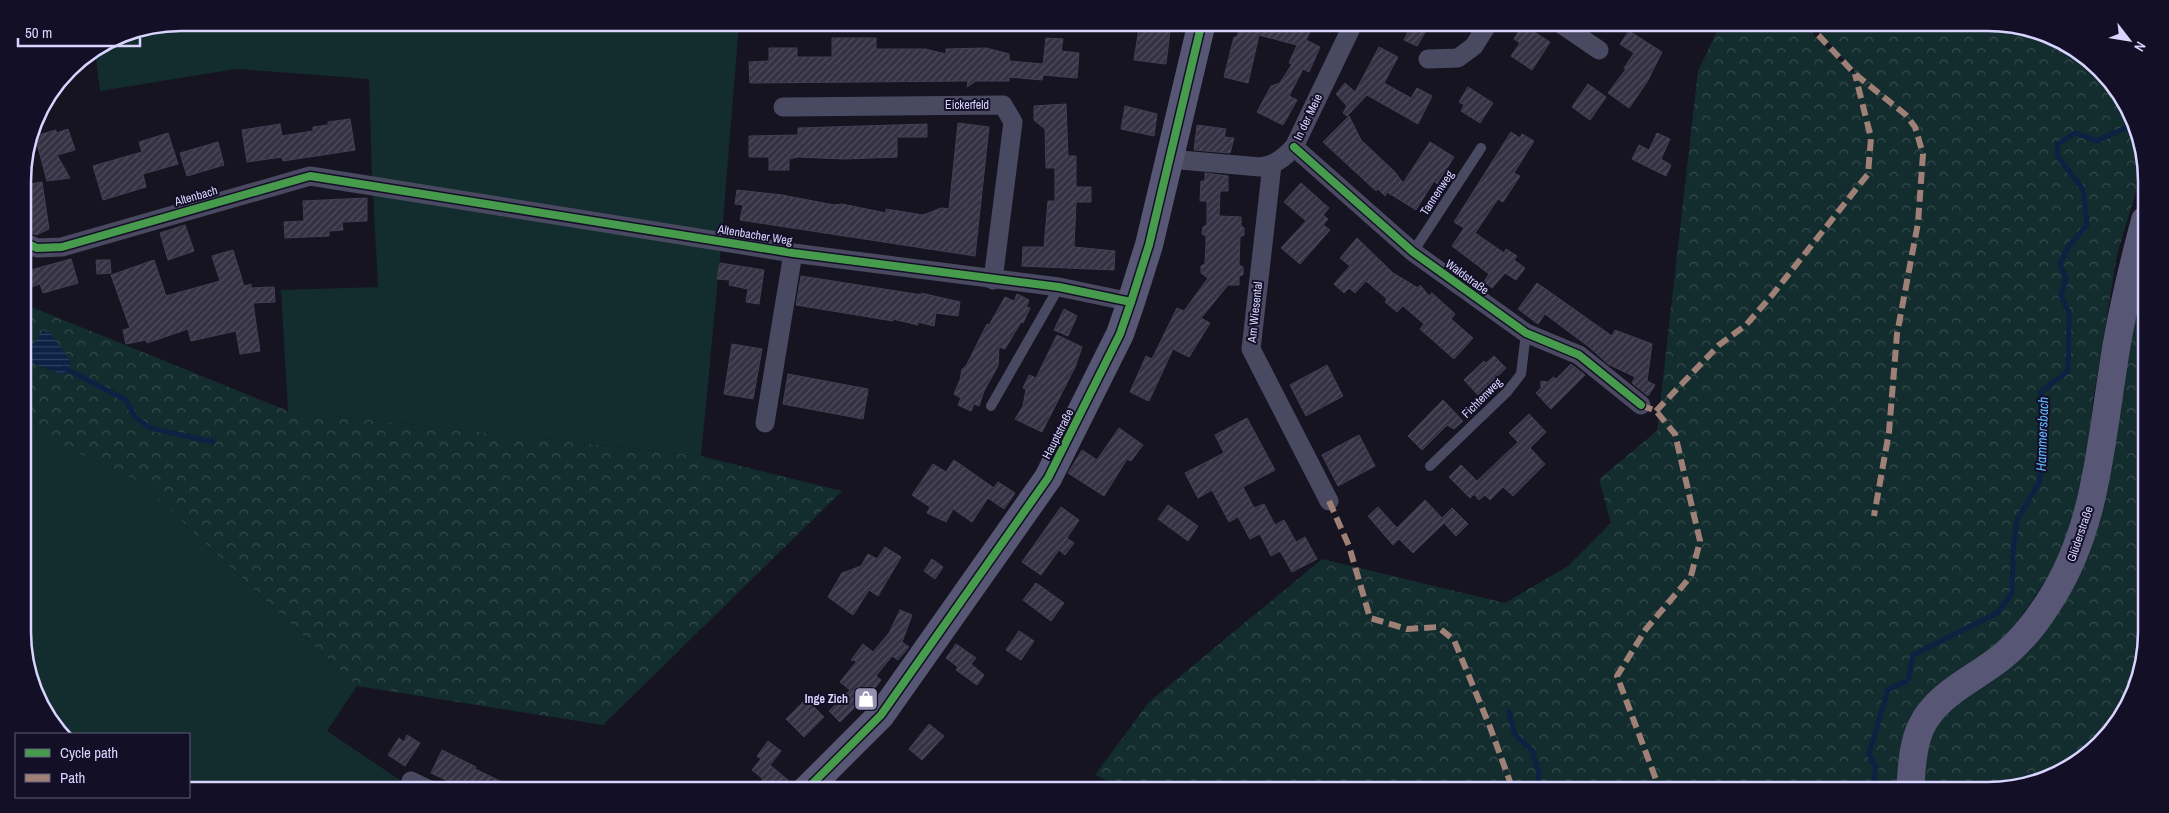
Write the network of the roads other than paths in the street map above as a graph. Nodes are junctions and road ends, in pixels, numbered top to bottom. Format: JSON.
{"nodes":[{"id":1,"x":1200,"y":31,"type":"edge"},
{"id":2,"x":1349,"y":31,"type":"edge"},
{"id":3,"x":1483,"y":31,"type":"edge"},
{"id":4,"x":1572,"y":31,"type":"edge"},
{"id":5,"x":1599,"y":50,"type":"dead end"},
{"id":6,"x":1428,"y":59,"type":"dead end"},
{"id":7,"x":783,"y":106,"type":"dead end"},
{"id":8,"x":1294,"y":146,"type":"junction"},
{"id":9,"x":1481,"y":148,"type":"dead end"},
{"id":10,"x":1169,"y":158,"type":"junction"},
{"id":11,"x":1272,"y":165,"type":"junction"},
{"id":12,"x":377,"y":188,"type":"joint"},
{"id":13,"x":32,"y":246,"type":"edge"},
{"id":14,"x":2138,"y":248,"type":"edge"},
{"id":15,"x":1413,"y":252,"type":"junction"},
{"id":16,"x":794,"y":253,"type":"junction"},
{"id":17,"x":993,"y":280,"type":"junction"},
{"id":18,"x":1059,"y":287,"type":"junction"},
{"id":19,"x":1131,"y":302,"type":"junction"},
{"id":20,"x":1526,"y":334,"type":"junction"},
{"id":21,"x":1640,"y":405,"type":"dead end"},
{"id":22,"x":991,"y":406,"type":"dead end"},
{"id":23,"x":765,"y":423,"type":"dead end"},
{"id":24,"x":1430,"y":466,"type":"dead end"},
{"id":25,"x":1329,"y":500,"type":"dead end"},
{"id":26,"x":1911,"y":781,"type":"edge"},
{"id":27,"x":814,"y":782,"type":"edge"}],
"edges":[{"from":1,"to":10,"type":"main road","name":"Hauptstraße"},
{"from":2,"to":8,"type":"street","name":"In der Meie"},
{"from":3,"to":6,"type":"street"},
{"from":4,"to":5,"type":"street"},
{"from":7,"to":17,"type":"street","name":"Eickerfeld"},
{"from":8,"to":11,"type":"street","name":"In der Meie"},
{"from":8,"to":15,"type":"street","name":"Waldstraße"},
{"from":9,"to":15,"type":"lane","name":"Tannenweg"},
{"from":10,"to":11,"type":"street"},
{"from":10,"to":19,"type":"main road","name":"Hauptstraße"},
{"from":11,"to":25,"type":"street","name":"Am Wiesental"},
{"from":12,"to":13,"type":"street","name":"Altenbach"},
{"from":12,"to":16,"type":"street","name":"Altenbacher Weg"},
{"from":14,"to":26,"type":"main road","name":"Glüderstraße"},
{"from":15,"to":20,"type":"street","name":"Waldstraße"},
{"from":16,"to":17,"type":"street","name":"Altenbacher Weg"},
{"from":16,"to":23,"type":"street","name":"Altenbacher Weg"},
{"from":17,"to":18,"type":"street","name":"Altenbacher Weg"},
{"from":18,"to":19,"type":"street","name":"Altenbacher Weg"},
{"from":18,"to":22,"type":"lane"},
{"from":19,"to":27,"type":"main road","name":"Hauptstraße"},
{"from":20,"to":21,"type":"street","name":"Waldstraße"},
{"from":20,"to":24,"type":"lane","name":"Fichtenweg"}]}
